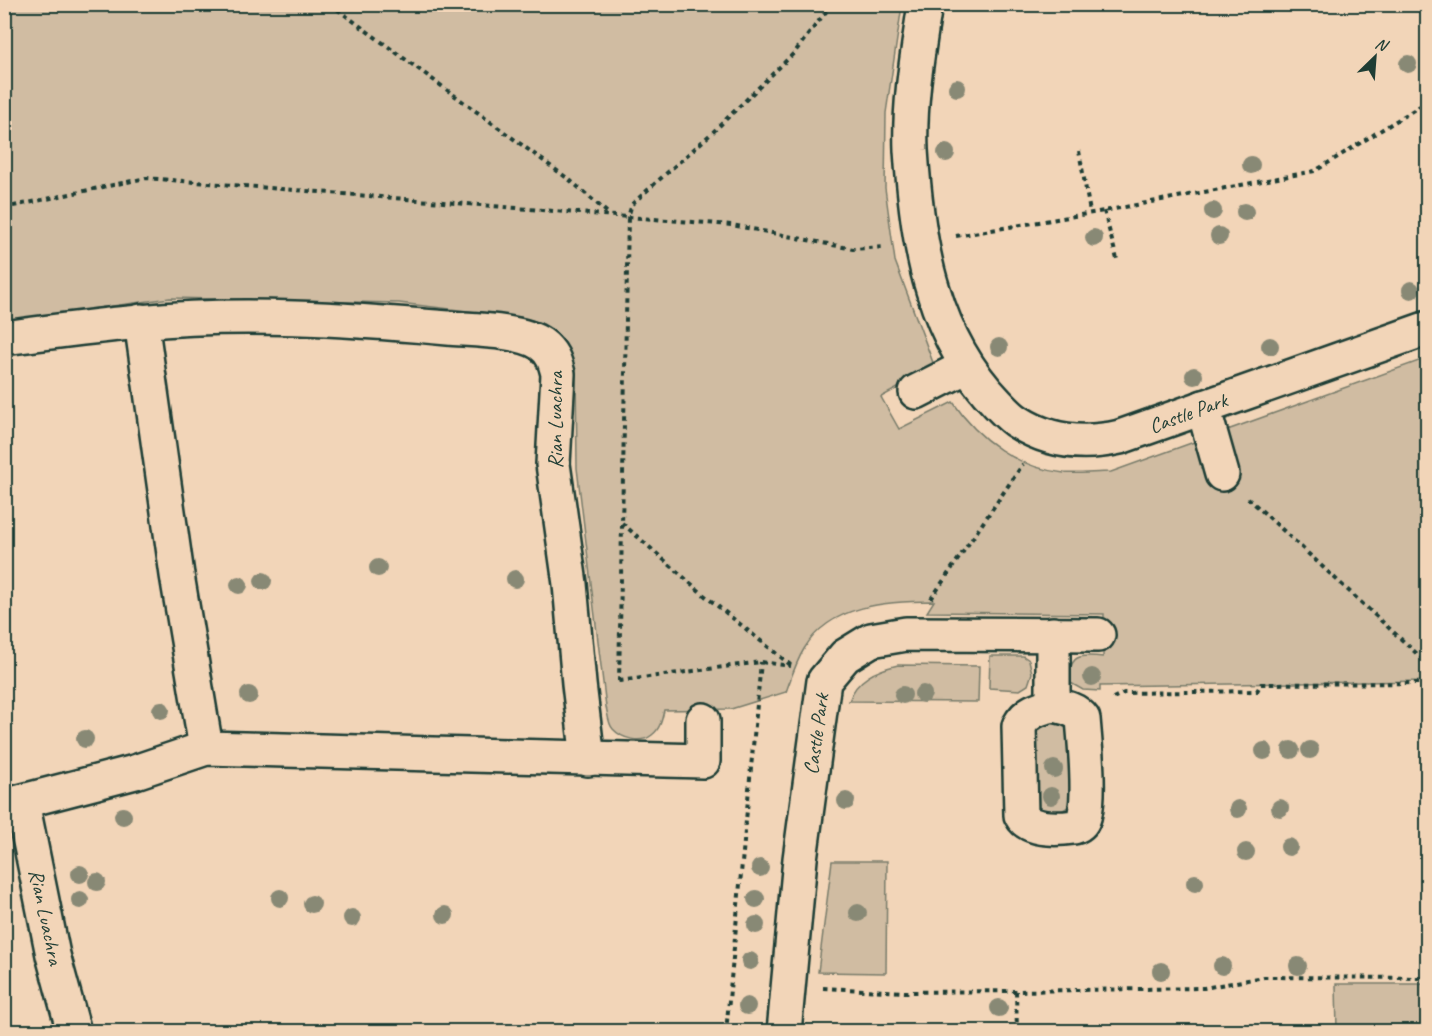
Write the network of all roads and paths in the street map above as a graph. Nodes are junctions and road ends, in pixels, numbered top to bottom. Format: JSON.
{"nodes":[{"id":1,"x":330,"y":4,"type":"edge"},
{"id":2,"x":832,"y":4,"type":"edge"},
{"id":3,"x":925,"y":4,"type":"edge"},
{"id":4,"x":1420,"y":106,"type":"dead end"},
{"id":5,"x":1079,"y":151,"type":"dead end"},
{"id":6,"x":1104,"y":211,"type":"junction"},
{"id":7,"x":1090,"y":213,"type":"junction"},
{"id":8,"x":610,"y":215,"type":"dead end"},
{"id":9,"x":924,"y":248,"type":"junction"},
{"id":10,"x":1118,"y":263,"type":"dead end"},
{"id":11,"x":141,"y":321,"type":"junction"},
{"id":12,"x":1428,"y":328,"type":"edge"},
{"id":13,"x":4,"y":338,"type":"edge"},
{"id":14,"x":967,"y":366,"type":"junction"},
{"id":15,"x":916,"y":392,"type":"dead end"},
{"id":16,"x":1203,"y":407,"type":"junction"},
{"id":17,"x":1044,"y":434,"type":"junction"},
{"id":18,"x":1222,"y":474,"type":"joint"},
{"id":19,"x":622,"y":523,"type":"dead end"},
{"id":20,"x":906,"y":634,"type":"junction"},
{"id":21,"x":1053,"y":634,"type":"junction"},
{"id":22,"x":1098,"y":635,"type":"dead end"},
{"id":23,"x":761,"y":662,"type":"junction"},
{"id":24,"x":1428,"y":664,"type":"edge"},
{"id":25,"x":792,"y":666,"type":"junction"},
{"id":26,"x":619,"y":681,"type":"dead end"},
{"id":27,"x":824,"y":681,"type":"junction"},
{"id":28,"x":1428,"y":683,"type":"edge"},
{"id":29,"x":1066,"y":709,"type":"joint"},
{"id":30,"x":703,"y":720,"type":"dead end"},
{"id":31,"x":206,"y":748,"type":"junction"},
{"id":32,"x":588,"y":759,"type":"junction"},
{"id":33,"x":14,"y":804,"type":"edge"},
{"id":34,"x":1428,"y":978,"type":"edge"},
{"id":35,"x":788,"y":987,"type":"junction"},
{"id":36,"x":1016,"y":991,"type":"junction"},
{"id":37,"x":74,"y":1032,"type":"edge"},
{"id":38,"x":726,"y":1032,"type":"edge"},
{"id":39,"x":784,"y":1032,"type":"edge"},
{"id":40,"x":1017,"y":1032,"type":"edge"}],
"edges":[{"from":1,"to":8,"type":"path"},
{"from":2,"to":9,"type":"path"},
{"from":3,"to":9,"type":"street","name":"Castle Park"},
{"from":4,"to":6,"type":"path"},
{"from":5,"to":7,"type":"path"},
{"from":6,"to":7,"type":"path"},
{"from":6,"to":10,"type":"path"},
{"from":7,"to":9,"type":"path"},
{"from":9,"to":14,"type":"street","name":"Castle Park"},
{"from":11,"to":13,"type":"street","name":"Rian Luachra"},
{"from":11,"to":31,"type":"street"},
{"from":11,"to":32,"type":"street","name":"Rian Luachra"},
{"from":12,"to":16,"type":"street","name":"Castle Park"},
{"from":14,"to":15,"type":"street"},
{"from":14,"to":17,"type":"street","name":"Castle Park"},
{"from":16,"to":17,"type":"street","name":"Castle Park"},
{"from":16,"to":18,"type":"street"},
{"from":17,"to":20,"type":"path"},
{"from":18,"to":24,"type":"path"},
{"from":19,"to":25,"type":"path"},
{"from":20,"to":21,"type":"street","name":"Castle Park"},
{"from":20,"to":27,"type":"street","name":"Castle Park"},
{"from":21,"to":22,"type":"street","name":"Castle Park"},
{"from":21,"to":29,"type":"street"},
{"from":23,"to":25,"type":"path"},
{"from":23,"to":26,"type":"path"},
{"from":23,"to":38,"type":"path"},
{"from":25,"to":27,"type":"path"},
{"from":27,"to":35,"type":"street","name":"Castle Park"},
{"from":28,"to":29,"type":"path"},
{"from":30,"to":32,"type":"street","name":"Rian Luachra"},
{"from":31,"to":32,"type":"street","name":"Rian Luachra"},
{"from":31,"to":33,"type":"street","name":"Rian Luachra"},
{"from":33,"to":37,"type":"street","name":"Rian Luachra"},
{"from":34,"to":36,"type":"path"},
{"from":35,"to":36,"type":"path"},
{"from":35,"to":39,"type":"street","name":"Castle Park"},
{"from":36,"to":40,"type":"path"}]}
